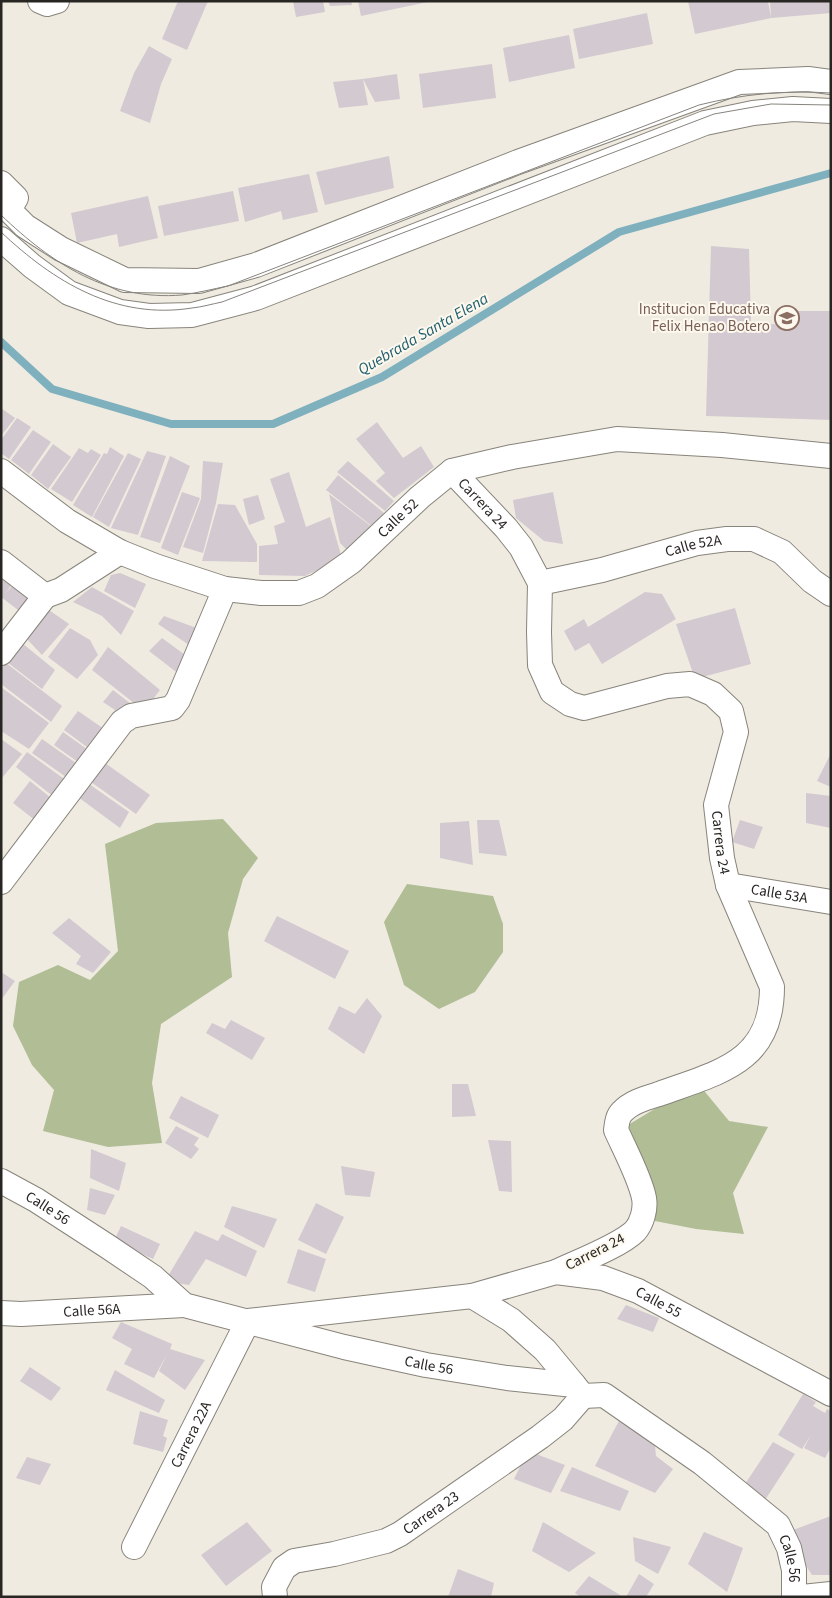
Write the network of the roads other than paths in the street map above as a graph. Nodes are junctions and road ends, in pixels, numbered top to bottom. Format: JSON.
{"nodes":[{"id":1,"x":40,"y":1,"type":"edge"},
{"id":2,"x":57,"y":1,"type":"edge"},
{"id":3,"x":831,"y":82,"type":"edge"},
{"id":4,"x":831,"y":111,"type":"edge"},
{"id":5,"x":1,"y":183,"type":"edge"},
{"id":6,"x":1,"y":239,"type":"edge"},
{"id":7,"x":831,"y":456,"type":"edge"},
{"id":8,"x":1,"y":471,"type":"edge"},
{"id":9,"x":452,"y":471,"type":"junction"},
{"id":10,"x":120,"y":552,"type":"junction"},
{"id":11,"x":1,"y":562,"type":"edge"},
{"id":12,"x":540,"y":583,"type":"junction"},
{"id":13,"x":225,"y":589,"type":"junction"},
{"id":14,"x":831,"y":594,"type":"edge"},
{"id":15,"x":44,"y":596,"type":"junction"},
{"id":16,"x":1,"y":653,"type":"edge"},
{"id":17,"x":1,"y":882,"type":"edge"},
{"id":18,"x":728,"y":885,"type":"junction"},
{"id":19,"x":831,"y":902,"type":"edge"},
{"id":20,"x":1,"y":1181,"type":"edge"},
{"id":21,"x":556,"y":1272,"type":"junction"},
{"id":22,"x":472,"y":1296,"type":"junction"},
{"id":23,"x":184,"y":1305,"type":"junction"},
{"id":24,"x":1,"y":1313,"type":"edge"},
{"id":25,"x":248,"y":1321,"type":"junction"},
{"id":26,"x":579,"y":1391,"type":"junction"},
{"id":27,"x":831,"y":1394,"type":"edge"},
{"id":28,"x":134,"y":1547,"type":"dead end"},
{"id":29,"x":831,"y":1594,"type":"edge"},
{"id":30,"x":275,"y":1597,"type":"edge"},
{"id":31,"x":794,"y":1597,"type":"edge"},
{"id":32,"x":802,"y":1597,"type":"edge"}],
"edges":[{"from":1,"to":2,"type":"street"},
{"from":3,"to":5,"type":"street"},
{"from":4,"to":6,"type":"street"},
{"from":7,"to":9,"type":"street","name":"Calle 52"},
{"from":8,"to":10,"type":"street","name":"Calle 52"},
{"from":9,"to":12,"type":"street","name":"Carrera 24"},
{"from":9,"to":13,"type":"street","name":"Calle 52"},
{"from":10,"to":13,"type":"street","name":"Calle 52"},
{"from":10,"to":15,"type":"street"},
{"from":11,"to":15,"type":"street"},
{"from":12,"to":14,"type":"street","name":"Calle 52A"},
{"from":12,"to":18,"type":"street","name":"Carrera 24"},
{"from":13,"to":17,"type":"street"},
{"from":15,"to":16,"type":"street"},
{"from":18,"to":19,"type":"street","name":"Calle 53A"},
{"from":18,"to":21,"type":"street","name":"Carrera 24"},
{"from":20,"to":23,"type":"street","name":"Calle 56"},
{"from":21,"to":22,"type":"street","name":"Calle 55"},
{"from":21,"to":27,"type":"street","name":"Calle 55"},
{"from":22,"to":25,"type":"street","name":"Calle 55"},
{"from":22,"to":26,"type":"street"},
{"from":23,"to":24,"type":"street","name":"Calle 56A"},
{"from":23,"to":25,"type":"street","name":"Calle 56"},
{"from":25,"to":26,"type":"street","name":"Calle 56"},
{"from":25,"to":28,"type":"street","name":"Carrera 22A"},
{"from":26,"to":30,"type":"street","name":"Carrera 23"},
{"from":26,"to":31,"type":"street","name":"Calle 56"},
{"from":29,"to":32,"type":"street","name":"Calle 56"}]}
